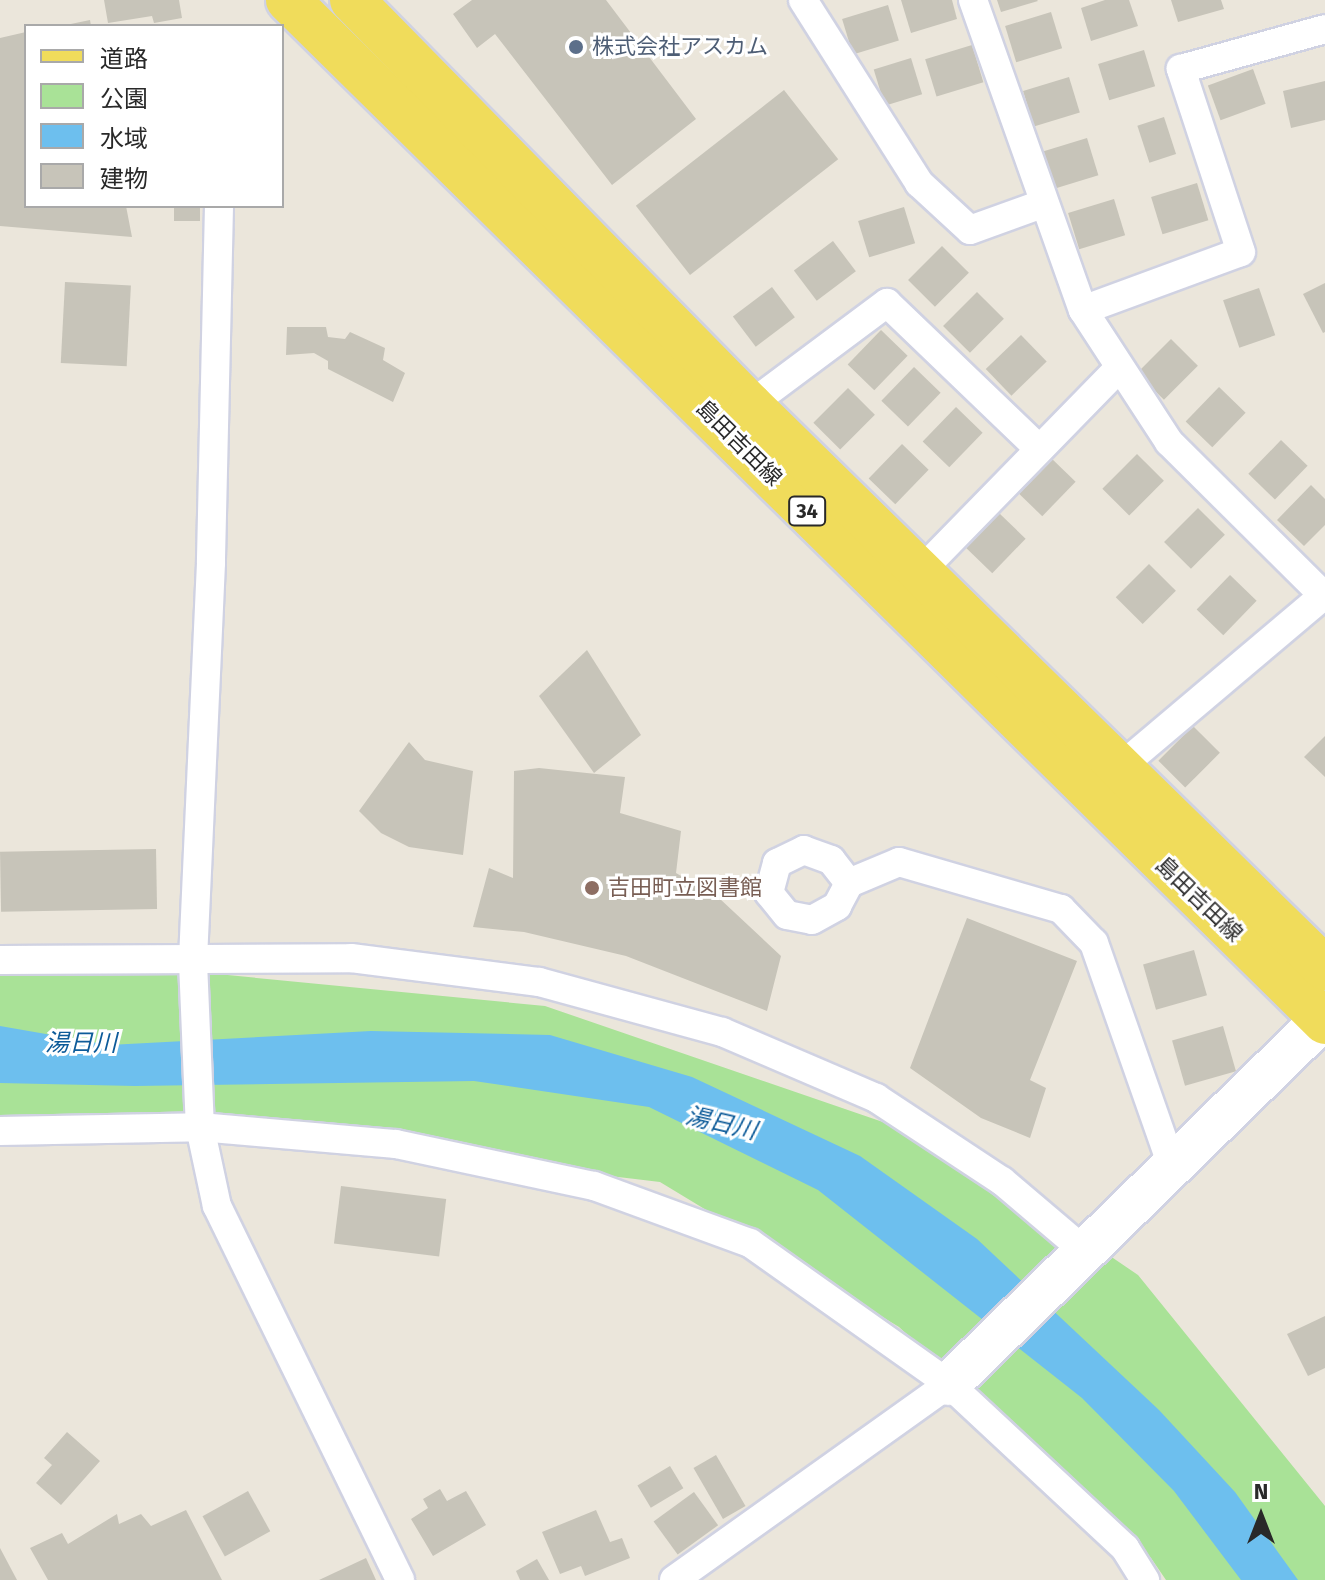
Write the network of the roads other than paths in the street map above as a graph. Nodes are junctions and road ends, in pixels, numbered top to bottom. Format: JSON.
{"nodes":[{"id":1,"x":352,"y":0,"type":"edge"},
{"id":2,"x":803,"y":0,"type":"edge"},
{"id":3,"x":973,"y":0,"type":"edge"},
{"id":4,"x":288,"y":12,"type":"edge"},
{"id":5,"x":1325,"y":29,"type":"edge"},
{"id":6,"x":1042,"y":204,"type":"junction"},
{"id":7,"x":219,"y":208,"type":"edge"},
{"id":8,"x":1083,"y":310,"type":"junction"},
{"id":9,"x":1119,"y":368,"type":"junction"},
{"id":10,"x":750,"y":405,"type":"junction"},
{"id":11,"x":1039,"y":449,"type":"junction"},
{"id":12,"x":919,"y":573,"type":"junction"},
{"id":13,"x":1324,"y":596,"type":"edge"},
{"id":14,"x":1117,"y":770,"type":"junction"},
{"id":15,"x":849,"y":883,"type":"dead end"},
{"id":16,"x":0,"y":960,"type":"edge"},
{"id":17,"x":193,"y":962,"type":"junction"},
{"id":18,"x":1325,"y":968,"type":"edge"},
{"id":19,"x":1324,"y":1020,"type":"edge"},
{"id":20,"x":200,"y":1127,"type":"junction"},
{"id":21,"x":0,"y":1131,"type":"edge"},
{"id":22,"x":1173,"y":1168,"type":"junction"},
{"id":23,"x":1087,"y":1253,"type":"junction"},
{"id":24,"x":949,"y":1384,"type":"junction"},
{"id":25,"x":400,"y":1580,"type":"edge"},
{"id":26,"x":674,"y":1580,"type":"edge"},
{"id":27,"x":1145,"y":1580,"type":"edge"}],
"edges":[{"from":1,"to":10,"type":"main road","name":"島田吉田線","number":"34"},
{"from":2,"to":6,"type":"street"},
{"from":3,"to":6,"type":"street"},
{"from":4,"to":19,"type":"main road","name":"島田吉田線","number":"34"},
{"from":5,"to":8,"type":"street"},
{"from":6,"to":8,"type":"street"},
{"from":7,"to":17,"type":"street"},
{"from":8,"to":9,"type":"street"},
{"from":9,"to":11,"type":"street"},
{"from":9,"to":13,"type":"street"},
{"from":10,"to":11,"type":"street"},
{"from":10,"to":12,"type":"main road","name":"島田吉田線","number":"34"},
{"from":11,"to":12,"type":"street"},
{"from":12,"to":14,"type":"main road","name":"島田吉田線","number":"34"},
{"from":13,"to":14,"type":"street"},
{"from":14,"to":18,"type":"main road","name":"島田吉田線","number":"34"},
{"from":15,"to":22,"type":"street"},
{"from":16,"to":17,"type":"street"},
{"from":17,"to":20,"type":"street"},
{"from":17,"to":23,"type":"street"},
{"from":19,"to":22,"type":"street"},
{"from":20,"to":21,"type":"street"},
{"from":20,"to":24,"type":"street"},
{"from":20,"to":25,"type":"street"},
{"from":22,"to":23,"type":"street"},
{"from":23,"to":24,"type":"street"},
{"from":24,"to":26,"type":"street"},
{"from":24,"to":27,"type":"street"}]}
